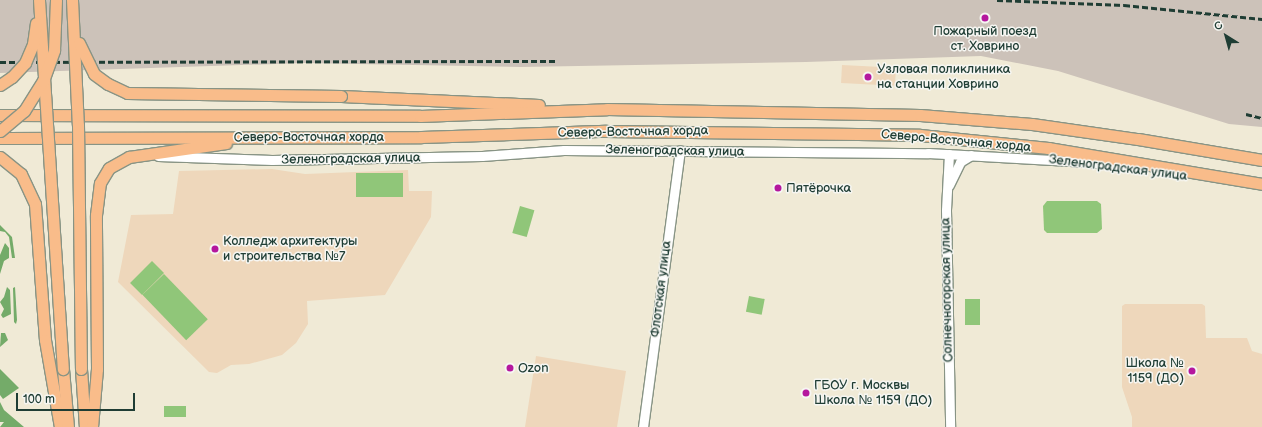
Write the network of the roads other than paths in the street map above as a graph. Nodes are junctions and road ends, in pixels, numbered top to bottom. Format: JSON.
{"nodes":[{"id":1,"x":38,"y":0,"type":"edge"},
{"id":2,"x":56,"y":0,"type":"edge"},
{"id":3,"x":72,"y":0,"type":"edge"},
{"id":4,"x":0,"y":85,"type":"edge"},
{"id":5,"x":607,"y":109,"type":"junction"},
{"id":6,"x":0,"y":115,"type":"edge"},
{"id":7,"x":0,"y":131,"type":"edge"},
{"id":8,"x":316,"y":136,"type":"junction"},
{"id":9,"x":0,"y":138,"type":"edge"},
{"id":10,"x":680,"y":150,"type":"junction"},
{"id":11,"x":949,"y":154,"type":"junction"},
{"id":12,"x":139,"y":155,"type":"junction"},
{"id":13,"x":971,"y":155,"type":"junction"},
{"id":14,"x":0,"y":157,"type":"edge"},
{"id":15,"x":1262,"y":160,"type":"edge"},
{"id":16,"x":1262,"y":184,"type":"edge"},
{"id":17,"x":1262,"y":188,"type":"edge"},
{"id":18,"x":947,"y":190,"type":"junction"},
{"id":19,"x":60,"y":427,"type":"edge"},
{"id":20,"x":68,"y":427,"type":"edge"},
{"id":21,"x":85,"y":427,"type":"edge"},
{"id":22,"x":92,"y":427,"type":"edge"},
{"id":23,"x":643,"y":427,"type":"edge"},
{"id":24,"x":950,"y":427,"type":"edge"}],
"edges":[{"from":1,"to":4,"type":"main road","bridge":true},
{"from":1,"to":20,"type":"main road","bridge":true},
{"from":2,"to":7,"type":"main road","bridge":true},
{"from":3,"to":5,"type":"main road","bridge":true},
{"from":3,"to":21,"type":"main road","bridge":true},
{"from":5,"to":6,"type":"main road","name":"Северо-Восточная хорда"},
{"from":5,"to":15,"type":"main road","name":"Северо-Восточная хорда"},
{"from":8,"to":9,"type":"main road","name":"Северо-Восточная хорда"},
{"from":8,"to":12,"type":"main road"},
{"from":8,"to":16,"type":"main road","name":"Северо-Восточная хорда"},
{"from":10,"to":11,"type":"street","name":"Зеленоградская улица"},
{"from":10,"to":12,"type":"street","name":"Зеленоградская улица"},
{"from":10,"to":23,"type":"street","name":"Флотская улица"},
{"from":11,"to":13,"type":"street","name":"Зеленоградская улица"},
{"from":11,"to":18,"type":"street","name":"Солнечногорская улица"},
{"from":12,"to":22,"type":"main road"},
{"from":13,"to":17,"type":"street","name":"Зеленоградская улица"},
{"from":13,"to":18,"type":"street"},
{"from":14,"to":19,"type":"main road"},
{"from":18,"to":24,"type":"street","name":"Солнечногорская улица"}]}
